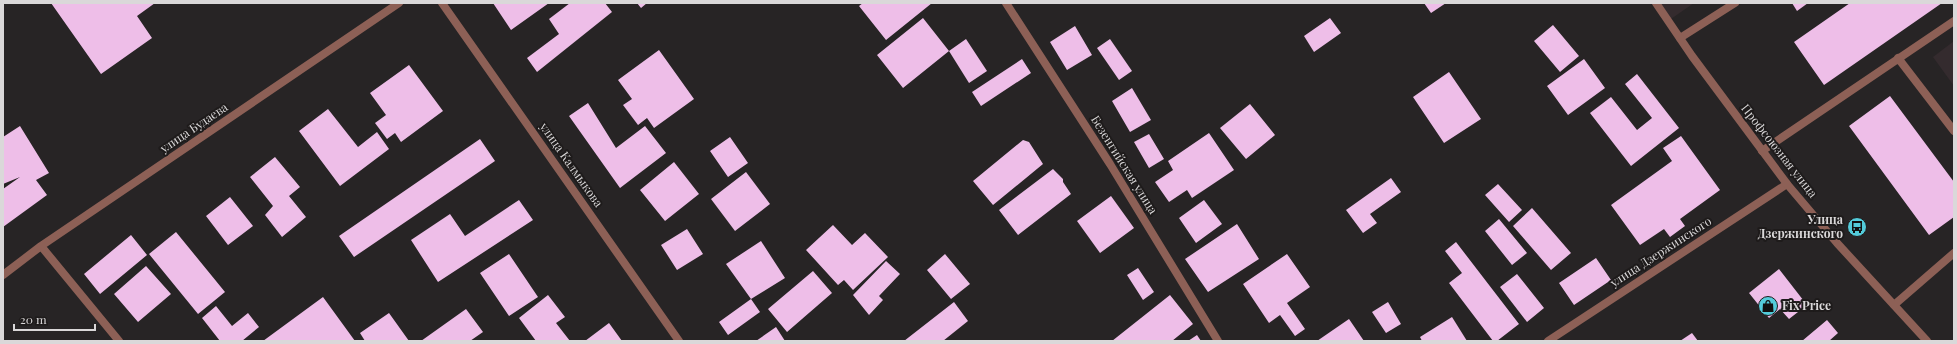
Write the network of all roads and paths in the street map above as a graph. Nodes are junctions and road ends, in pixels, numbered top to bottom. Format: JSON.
{"nodes":[{"id":1,"x":399,"y":3,"type":"edge"},
{"id":2,"x":442,"y":3,"type":"edge"},
{"id":3,"x":1006,"y":3,"type":"edge"},
{"id":4,"x":1656,"y":3,"type":"edge"},
{"id":5,"x":1735,"y":3,"type":"edge"},
{"id":6,"x":1954,"y":21,"type":"edge"},
{"id":7,"x":1680,"y":38,"type":"junction"},
{"id":8,"x":1898,"y":58,"type":"junction"},
{"id":9,"x":1954,"y":131,"type":"edge"},
{"id":10,"x":1762,"y":150,"type":"junction"},
{"id":11,"x":1787,"y":184,"type":"junction"},
{"id":12,"x":41,"y":246,"type":"junction"},
{"id":13,"x":1954,"y":253,"type":"edge"},
{"id":14,"x":3,"y":275,"type":"edge"},
{"id":15,"x":1894,"y":305,"type":"junction"},
{"id":16,"x":119,"y":341,"type":"edge"},
{"id":17,"x":679,"y":341,"type":"edge"},
{"id":18,"x":1218,"y":341,"type":"edge"},
{"id":19,"x":1548,"y":341,"type":"edge"},
{"id":20,"x":1927,"y":341,"type":"edge"}],
"edges":[{"from":1,"to":12,"type":"street","name":"улица Будаева"},
{"from":2,"to":17,"type":"street","name":"улица Калмыкова"},
{"from":3,"to":18,"type":"street","name":"Безенгийская улица"},
{"from":4,"to":7,"type":"street","name":"Профсоюзная улица"},
{"from":5,"to":7,"type":"street"},
{"from":6,"to":8,"type":"street"},
{"from":7,"to":10,"type":"street","name":"Профсоюзная улица"},
{"from":8,"to":9,"type":"street"},
{"from":8,"to":10,"type":"street"},
{"from":10,"to":11,"type":"street","name":"Профсоюзная улица"},
{"from":11,"to":15,"type":"street","name":"Профсоюзная улица"},
{"from":11,"to":19,"type":"street","name":"улица Дзержинского"},
{"from":12,"to":14,"type":"street","name":"улица Будаева"},
{"from":12,"to":16,"type":"street"},
{"from":13,"to":15,"type":"street"},
{"from":15,"to":20,"type":"street","name":"Профсоюзная улица"}]}
